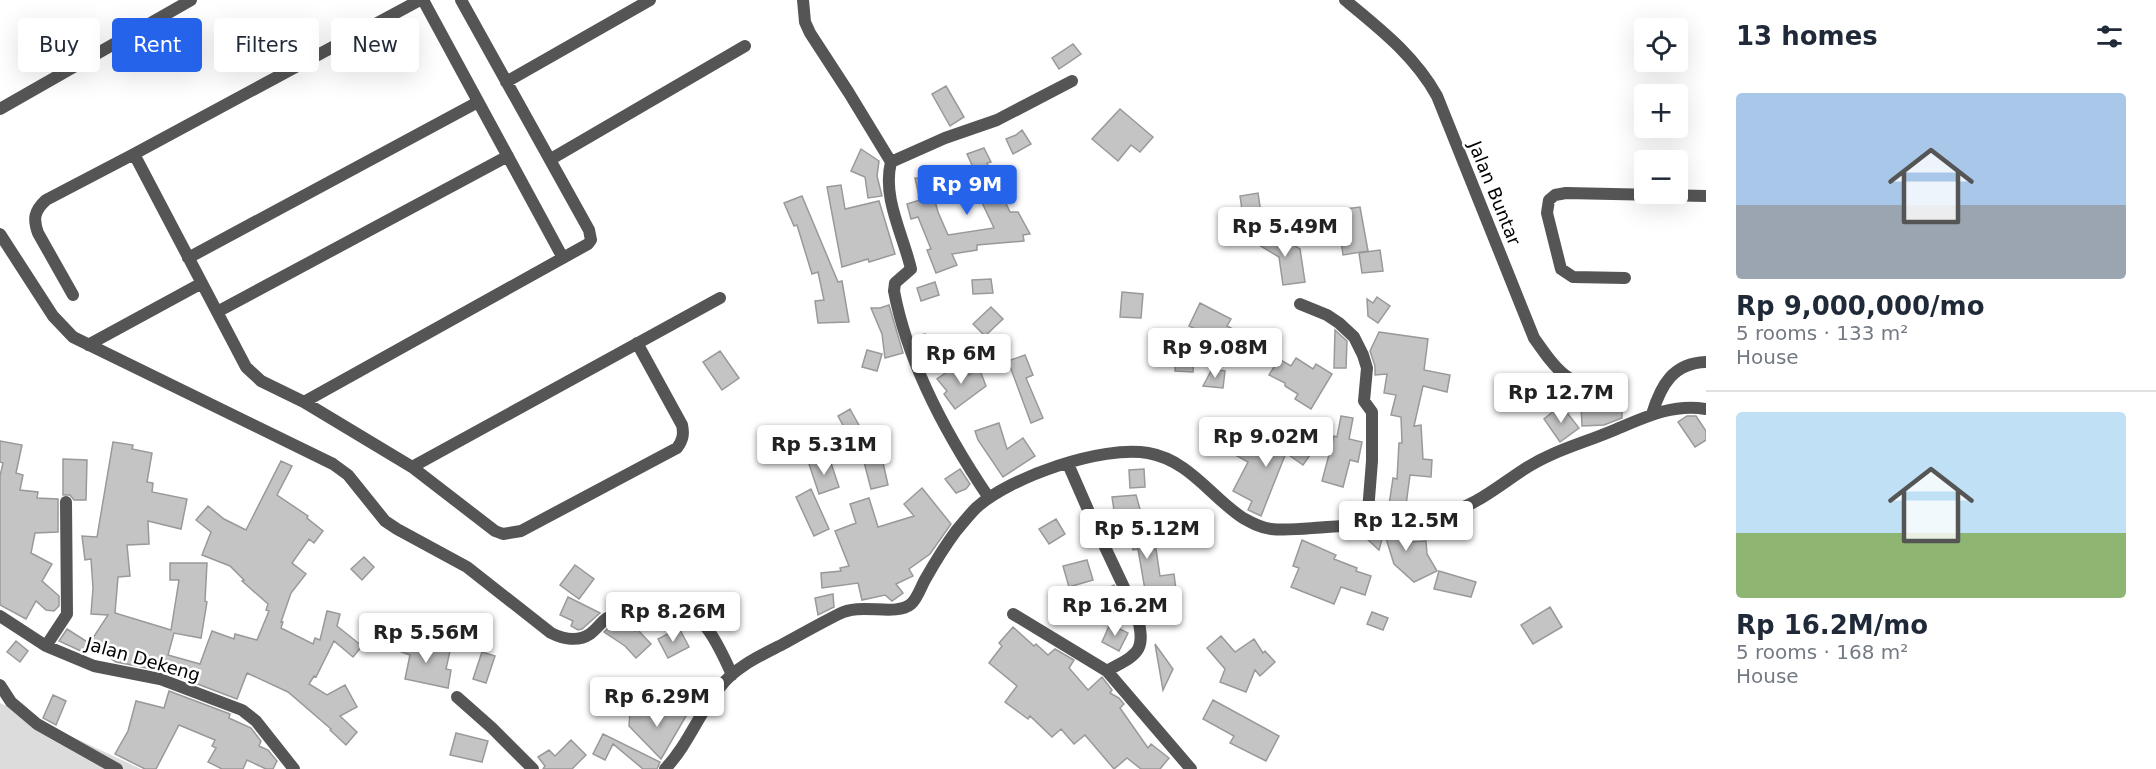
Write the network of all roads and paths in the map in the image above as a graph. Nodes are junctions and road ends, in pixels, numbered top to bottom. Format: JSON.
{"nodes":[{"id":1,"x":191,"y":0,"type":"edge"},
{"id":2,"x":422,"y":0,"type":"edge"},
{"id":3,"x":461,"y":0,"type":"edge"},
{"id":4,"x":650,"y":0,"type":"edge"},
{"id":5,"x":803,"y":0,"type":"edge"},
{"id":6,"x":1345,"y":0,"type":"edge"},
{"id":7,"x":745,"y":46,"type":"dead end"},
{"id":8,"x":1072,"y":81,"type":"dead end"},
{"id":9,"x":506,"y":82,"type":"junction"},
{"id":10,"x":478,"y":102,"type":"junction"},
{"id":11,"x":0,"y":109,"type":"edge"},
{"id":12,"x":134,"y":154,"type":"junction"},
{"id":13,"x":508,"y":156,"type":"junction"},
{"id":14,"x":551,"y":159,"type":"junction"},
{"id":15,"x":891,"y":162,"type":"junction"},
{"id":16,"x":1706,"y":196,"type":"edge"},
{"id":17,"x":0,"y":234,"type":"edge"},
{"id":18,"x":188,"y":258,"type":"junction"},
{"id":19,"x":563,"y":258,"type":"junction"},
{"id":20,"x":1625,"y":278,"type":"dead end"},
{"id":21,"x":202,"y":283,"type":"junction"},
{"id":22,"x":73,"y":294,"type":"dead end"},
{"id":23,"x":720,"y":298,"type":"dead end"},
{"id":24,"x":1300,"y":304,"type":"dead end"},
{"id":25,"x":217,"y":312,"type":"junction"},
{"id":26,"x":637,"y":344,"type":"junction"},
{"id":27,"x":88,"y":345,"type":"junction"},
{"id":28,"x":1706,"y":362,"type":"edge"},
{"id":29,"x":1609,"y":392,"type":"dead end"},
{"id":30,"x":304,"y":402,"type":"junction"},
{"id":31,"x":1706,"y":409,"type":"edge"},
{"id":32,"x":1652,"y":414,"type":"junction"},
{"id":33,"x":1068,"y":464,"type":"junction"},
{"id":34,"x":412,"y":467,"type":"junction"},
{"id":35,"x":989,"y":498,"type":"junction"},
{"id":36,"x":66,"y":502,"type":"dead end"},
{"id":37,"x":1367,"y":524,"type":"junction"},
{"id":38,"x":1013,"y":614,"type":"dead end"},
{"id":39,"x":0,"y":616,"type":"edge"},
{"id":40,"x":46,"y":646,"type":"junction"},
{"id":41,"x":1107,"y":671,"type":"junction"},
{"id":42,"x":732,"y":675,"type":"junction"},
{"id":43,"x":0,"y":685,"type":"edge"},
{"id":44,"x":457,"y":698,"type":"dead end"},
{"id":45,"x":117,"y":769,"type":"edge"},
{"id":46,"x":294,"y":769,"type":"edge"},
{"id":47,"x":533,"y":769,"type":"edge"},
{"id":48,"x":665,"y":769,"type":"edge"},
{"id":49,"x":1191,"y":769,"type":"edge"}],
"edges":[{"from":1,"to":11,"type":"street"},
{"from":2,"to":10,"type":"street"},
{"from":2,"to":12,"type":"street"},
{"from":3,"to":9,"type":"street"},
{"from":4,"to":9,"type":"street"},
{"from":5,"to":15,"type":"street"},
{"from":6,"to":29,"type":"street","name":"Jalan Buntar"},
{"from":7,"to":14,"type":"street"},
{"from":8,"to":15,"type":"street"},
{"from":9,"to":14,"type":"street"},
{"from":10,"to":13,"type":"street"},
{"from":10,"to":18,"type":"street"},
{"from":12,"to":18,"type":"street"},
{"from":12,"to":22,"type":"street"},
{"from":13,"to":19,"type":"street"},
{"from":13,"to":25,"type":"street"},
{"from":14,"to":19,"type":"street"},
{"from":15,"to":35,"type":"street"},
{"from":16,"to":20,"type":"street"},
{"from":17,"to":27,"type":"street"},
{"from":18,"to":21,"type":"street"},
{"from":19,"to":30,"type":"street"},
{"from":21,"to":25,"type":"street"},
{"from":21,"to":27,"type":"street"},
{"from":23,"to":26,"type":"street"},
{"from":24,"to":37,"type":"street"},
{"from":25,"to":30,"type":"street"},
{"from":26,"to":34,"type":"street"},
{"from":26,"to":34,"type":"street"},
{"from":27,"to":42,"type":"street"},
{"from":28,"to":32,"type":"street"},
{"from":30,"to":34,"type":"street"},
{"from":31,"to":32,"type":"street"},
{"from":32,"to":37,"type":"street"},
{"from":33,"to":35,"type":"street"},
{"from":33,"to":37,"type":"street"},
{"from":33,"to":41,"type":"street"},
{"from":35,"to":42,"type":"street"},
{"from":36,"to":40,"type":"street"},
{"from":38,"to":41,"type":"street"},
{"from":39,"to":40,"type":"street","name":"Jalan Dekeng"},
{"from":40,"to":46,"type":"street","name":"Jalan Dekeng"},
{"from":41,"to":49,"type":"street"},
{"from":42,"to":48,"type":"street"},
{"from":43,"to":45,"type":"street"},
{"from":44,"to":47,"type":"street"}]}
